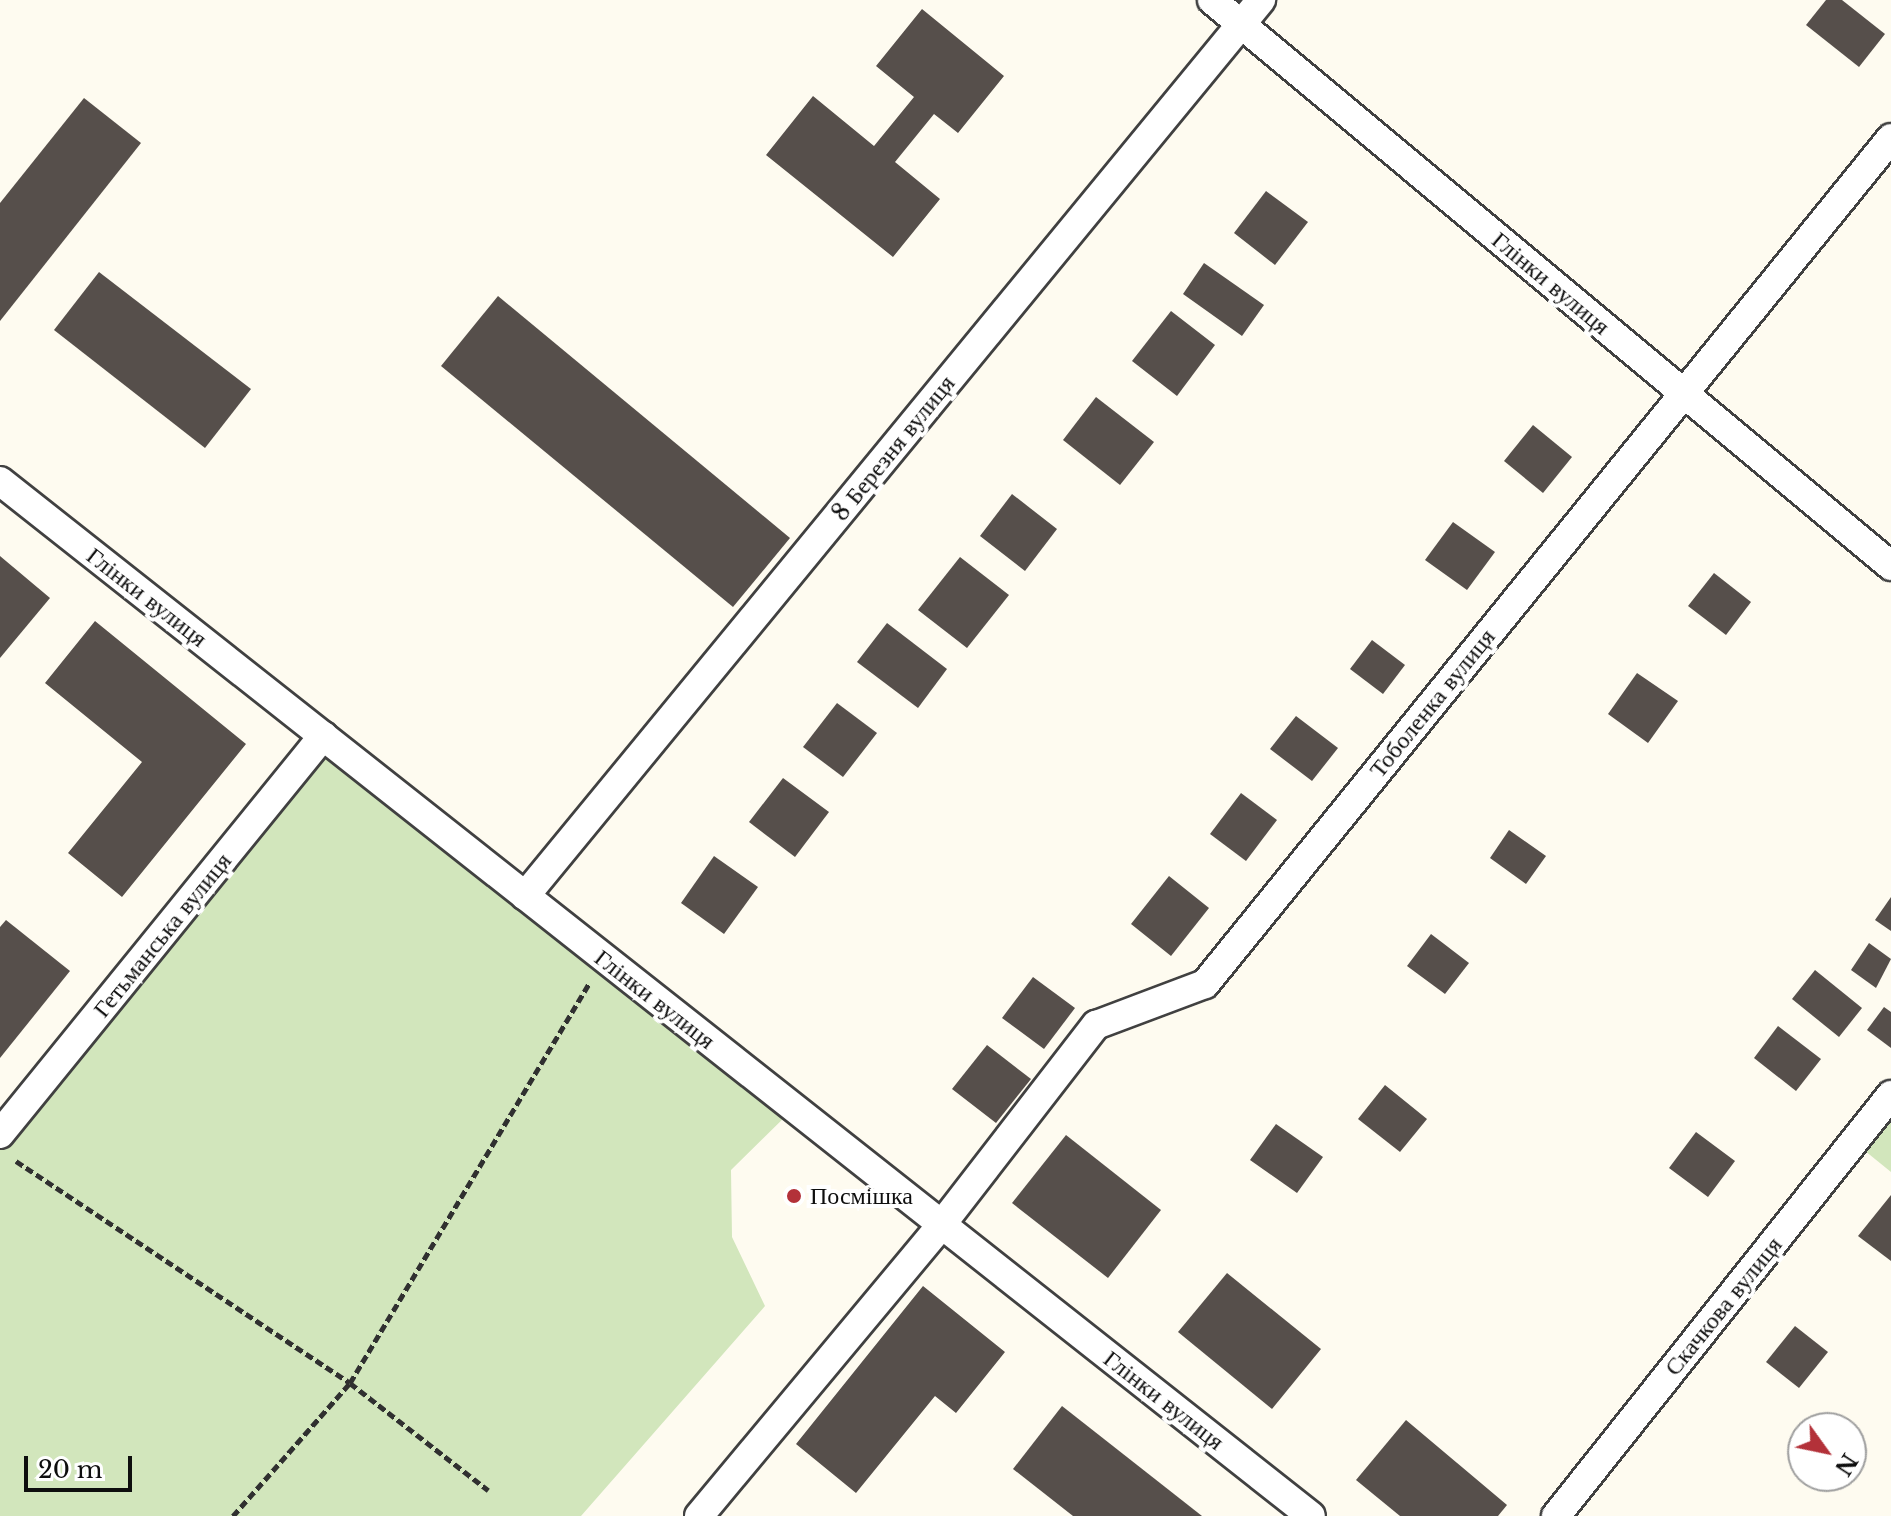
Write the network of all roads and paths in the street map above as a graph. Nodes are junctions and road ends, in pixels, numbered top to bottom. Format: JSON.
{"nodes":[{"id":1,"x":1212,"y":0,"type":"edge"},
{"id":2,"x":1261,"y":0,"type":"edge"},
{"id":3,"x":1241,"y":24,"type":"junction"},
{"id":4,"x":1891,"y":138,"type":"edge"},
{"id":5,"x":1684,"y":393,"type":"junction"},
{"id":6,"x":0,"y":481,"type":"edge"},
{"id":7,"x":1891,"y":566,"type":"edge"},
{"id":8,"x":323,"y":736,"type":"junction"},
{"id":9,"x":525,"y":896,"type":"junction"},
{"id":10,"x":604,"y":958,"type":"junction"},
{"id":11,"x":1891,"y":1095,"type":"edge"},
{"id":12,"x":6,"y":1146,"type":"edge"},
{"id":13,"x":942,"y":1224,"type":"junction"},
{"id":14,"x":350,"y":1383,"type":"junction"},
{"id":15,"x":488,"y":1490,"type":"dead end"},
{"id":16,"x":233,"y":1516,"type":"edge"},
{"id":17,"x":699,"y":1516,"type":"edge"},
{"id":18,"x":1311,"y":1516,"type":"edge"},
{"id":19,"x":1556,"y":1516,"type":"edge"}],
"edges":[{"from":1,"to":3,"type":"street","name":"Глінки вулиця"},
{"from":2,"to":3,"type":"street","name":"8 Березня вулиця"},
{"from":3,"to":5,"type":"street","name":"Глінки вулиця"},
{"from":3,"to":9,"type":"street","name":"8 Березня вулиця"},
{"from":4,"to":5,"type":"street","name":"Тоболенка вулиця"},
{"from":5,"to":7,"type":"street","name":"Глінки вулиця"},
{"from":5,"to":13,"type":"street","name":"Тоболенка вулиця"},
{"from":6,"to":8,"type":"street","name":"Глінки вулиця"},
{"from":8,"to":9,"type":"street","name":"Глінки вулиця"},
{"from":8,"to":12,"type":"street","name":"Гетьманська вулиця"},
{"from":9,"to":10,"type":"street","name":"Глінки вулиця"},
{"from":10,"to":13,"type":"street","name":"Глінки вулиця"},
{"from":10,"to":14,"type":"path"},
{"from":11,"to":19,"type":"street","name":"Скачкова вулиця"},
{"from":12,"to":14,"type":"path"},
{"from":13,"to":17,"type":"street","name":"Тоболенка вулиця"},
{"from":13,"to":18,"type":"street","name":"Глінки вулиця"},
{"from":14,"to":15,"type":"path"},
{"from":14,"to":16,"type":"path"}]}
